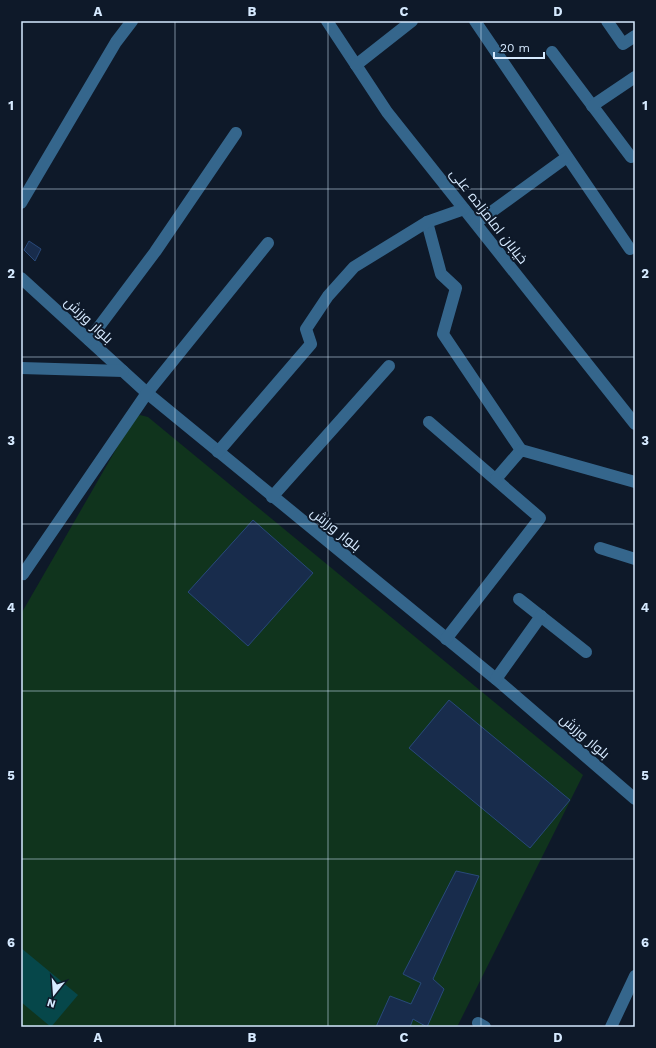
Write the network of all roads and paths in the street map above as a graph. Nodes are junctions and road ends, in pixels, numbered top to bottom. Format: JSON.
{"nodes":[{"id":1,"x":132,"y":21,"type":"edge"},
{"id":2,"x":327,"y":21,"type":"edge"},
{"id":3,"x":412,"y":21,"type":"edge"},
{"id":4,"x":475,"y":21,"type":"edge"},
{"id":5,"x":607,"y":21,"type":"edge"},
{"id":6,"x":635,"y":36,"type":"edge"},
{"id":7,"x":552,"y":52,"type":"dead end"},
{"id":8,"x":356,"y":65,"type":"junction"},
{"id":9,"x":635,"y":77,"type":"edge"},
{"id":10,"x":592,"y":106,"type":"junction"},
{"id":11,"x":236,"y":133,"type":"dead end"},
{"id":12,"x":567,"y":157,"type":"junction"},
{"id":13,"x":631,"y":157,"type":"dead end"},
{"id":14,"x":21,"y":203,"type":"edge"},
{"id":15,"x":464,"y":209,"type":"junction"},
{"id":16,"x":426,"y":222,"type":"junction"},
{"id":17,"x":476,"y":223,"type":"junction"},
{"id":18,"x":268,"y":244,"type":"dead end"},
{"id":19,"x":630,"y":249,"type":"dead end"},
{"id":20,"x":21,"y":278,"type":"edge"},
{"id":21,"x":89,"y":340,"type":"junction"},
{"id":22,"x":389,"y":366,"type":"dead end"},
{"id":23,"x":21,"y":368,"type":"edge"},
{"id":24,"x":123,"y":371,"type":"junction"},
{"id":25,"x":147,"y":393,"type":"junction"},
{"id":26,"x":429,"y":422,"type":"dead end"},
{"id":27,"x":635,"y":424,"type":"edge"},
{"id":28,"x":521,"y":450,"type":"junction"},
{"id":29,"x":218,"y":452,"type":"junction"},
{"id":30,"x":496,"y":479,"type":"junction"},
{"id":31,"x":635,"y":482,"type":"edge"},
{"id":32,"x":272,"y":496,"type":"junction"},
{"id":33,"x":600,"y":548,"type":"dead end"},
{"id":34,"x":635,"y":559,"type":"edge"},
{"id":35,"x":22,"y":575,"type":"edge"},
{"id":36,"x":519,"y":599,"type":"dead end"},
{"id":37,"x":541,"y":616,"type":"junction"},
{"id":38,"x":446,"y":638,"type":"junction"},
{"id":39,"x":586,"y":652,"type":"dead end"},
{"id":40,"x":496,"y":679,"type":"junction"},
{"id":41,"x":635,"y":799,"type":"edge"},
{"id":42,"x":635,"y":976,"type":"edge"},
{"id":43,"x":611,"y":1027,"type":"edge"}],
"edges":[{"from":1,"to":14,"type":"street"},
{"from":2,"to":8,"type":"street","name":"خیابان امامزاده علی"},
{"from":3,"to":8,"type":"street"},
{"from":4,"to":12,"type":"street"},
{"from":5,"to":6,"type":"street"},
{"from":7,"to":10,"type":"street"},
{"from":8,"to":15,"type":"street","name":"خیابان امامزاده علی"},
{"from":9,"to":10,"type":"street"},
{"from":10,"to":13,"type":"street"},
{"from":11,"to":21,"type":"street"},
{"from":12,"to":17,"type":"street"},
{"from":12,"to":19,"type":"street"},
{"from":15,"to":16,"type":"street"},
{"from":15,"to":17,"type":"street","name":"خیابان امامزاده علی"},
{"from":16,"to":28,"type":"street"},
{"from":16,"to":29,"type":"street"},
{"from":17,"to":27,"type":"street","name":"خیابان امامزاده علی"},
{"from":18,"to":25,"type":"street"},
{"from":20,"to":21,"type":"street","name":"بلوار ورزش"},
{"from":21,"to":24,"type":"street","name":"بلوار ورزش"},
{"from":22,"to":32,"type":"street"},
{"from":23,"to":24,"type":"street"},
{"from":24,"to":25,"type":"street","name":"بلوار ورزش"},
{"from":25,"to":29,"type":"street","name":"بلوار ورزش"},
{"from":25,"to":35,"type":"street"},
{"from":26,"to":30,"type":"street"},
{"from":28,"to":30,"type":"street"},
{"from":28,"to":31,"type":"street"},
{"from":29,"to":32,"type":"street","name":"بلوار ورزش"},
{"from":30,"to":38,"type":"street"},
{"from":32,"to":38,"type":"street","name":"بلوار ورزش"},
{"from":33,"to":34,"type":"street"},
{"from":36,"to":37,"type":"street"},
{"from":37,"to":39,"type":"street"},
{"from":37,"to":40,"type":"street"},
{"from":38,"to":40,"type":"street","name":"بلوار ورزش"},
{"from":40,"to":41,"type":"street","name":"بلوار ورزش"},
{"from":42,"to":43,"type":"street"}]}
